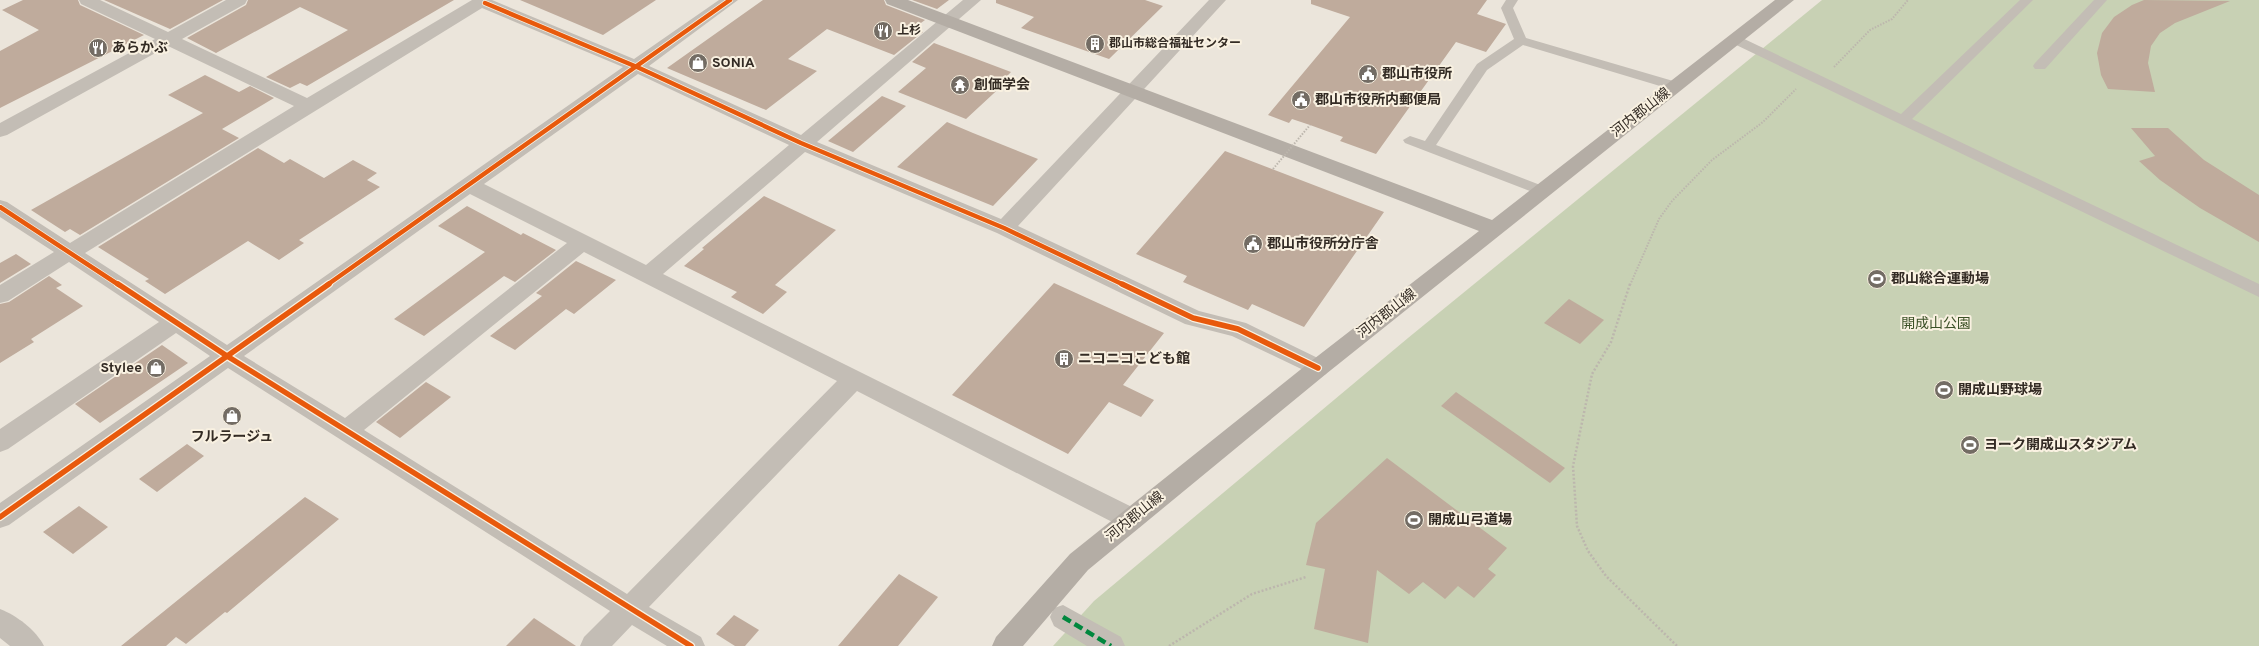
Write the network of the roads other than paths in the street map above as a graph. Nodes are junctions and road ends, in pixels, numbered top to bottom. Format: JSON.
{"nodes":[{"id":1,"x":87,"y":0,"type":"edge"},
{"id":2,"x":240,"y":0,"type":"edge"},
{"id":3,"x":730,"y":0,"type":"edge"},
{"id":4,"x":893,"y":0,"type":"edge"},
{"id":5,"x":973,"y":0,"type":"edge"},
{"id":6,"x":1218,"y":0,"type":"edge"},
{"id":7,"x":1512,"y":0,"type":"edge"},
{"id":8,"x":1786,"y":0,"type":"edge"},
{"id":9,"x":2027,"y":0,"type":"edge"},
{"id":10,"x":2102,"y":0,"type":"edge"},
{"id":11,"x":484,"y":1,"type":"edge"},
{"id":12,"x":948,"y":21,"type":"junction"},
{"id":13,"x":167,"y":39,"type":"junction"},
{"id":14,"x":1734,"y":39,"type":"junction"},
{"id":15,"x":1521,"y":40,"type":"junction"},
{"id":16,"x":2040,"y":66,"type":"dead end"},
{"id":17,"x":637,"y":67,"type":"junction"},
{"id":18,"x":1675,"y":86,"type":"junction"},
{"id":19,"x":1132,"y":90,"type":"junction"},
{"id":20,"x":308,"y":106,"type":"junction"},
{"id":21,"x":1903,"y":120,"type":"junction"},
{"id":22,"x":0,"y":131,"type":"edge"},
{"id":23,"x":1410,"y":140,"type":"dead end"},
{"id":24,"x":801,"y":143,"type":"junction"},
{"id":25,"x":1428,"y":147,"type":"junction"},
{"id":26,"x":469,"y":185,"type":"junction"},
{"id":27,"x":1543,"y":191,"type":"junction"},
{"id":28,"x":0,"y":207,"type":"edge"},
{"id":29,"x":1004,"y":228,"type":"junction"},
{"id":30,"x":1495,"y":229,"type":"junction"},
{"id":31,"x":582,"y":242,"type":"junction"},
{"id":32,"x":70,"y":251,"type":"junction"},
{"id":33,"x":648,"y":275,"type":"junction"},
{"id":34,"x":2259,"y":291,"type":"edge"},
{"id":35,"x":0,"y":295,"type":"edge"},
{"id":36,"x":176,"y":322,"type":"junction"},
{"id":37,"x":227,"y":356,"type":"junction"},
{"id":38,"x":1318,"y":368,"type":"junction"},
{"id":39,"x":853,"y":380,"type":"junction"},
{"id":40,"x":346,"y":431,"type":"junction"},
{"id":41,"x":0,"y":442,"type":"edge"},
{"id":42,"x":0,"y":517,"type":"edge"},
{"id":43,"x":1131,"y":519,"type":"junction"},
{"id":44,"x":629,"y":610,"type":"junction"},
{"id":45,"x":1063,"y":617,"type":"dead end"},
{"id":46,"x":0,"y":621,"type":"edge"},
{"id":47,"x":30,"y":646,"type":"edge"},
{"id":48,"x":594,"y":646,"type":"edge"},
{"id":49,"x":691,"y":646,"type":"edge"},
{"id":50,"x":1006,"y":646,"type":"edge"},
{"id":51,"x":1111,"y":646,"type":"edge"}],
"edges":[{"from":1,"to":13,"type":"street"},
{"from":2,"to":13,"type":"street"},
{"from":3,"to":17,"type":"street"},
{"from":4,"to":12,"type":"main road"},
{"from":5,"to":12,"type":"street"},
{"from":6,"to":19,"type":"street"},
{"from":7,"to":15,"type":"lane"},
{"from":8,"to":14,"type":"main road","name":"河内郡山線"},
{"from":9,"to":21,"type":"lane"},
{"from":10,"to":16,"type":"lane"},
{"from":11,"to":17,"type":"street"},
{"from":11,"to":20,"type":"street"},
{"from":12,"to":19,"type":"main road"},
{"from":12,"to":24,"type":"street"},
{"from":13,"to":20,"type":"street"},
{"from":13,"to":22,"type":"street"},
{"from":14,"to":18,"type":"main road","name":"河内郡山線"},
{"from":14,"to":21,"type":"lane"},
{"from":15,"to":18,"type":"lane"},
{"from":15,"to":25,"type":"lane"},
{"from":17,"to":24,"type":"street"},
{"from":17,"to":26,"type":"street"},
{"from":18,"to":27,"type":"main road","name":"河内郡山線"},
{"from":19,"to":29,"type":"street"},
{"from":19,"to":30,"type":"main road"},
{"from":20,"to":32,"type":"street"},
{"from":21,"to":34,"type":"lane"},
{"from":23,"to":25,"type":"lane"},
{"from":24,"to":29,"type":"street"},
{"from":24,"to":33,"type":"street"},
{"from":25,"to":27,"type":"lane"},
{"from":26,"to":31,"type":"street"},
{"from":26,"to":37,"type":"street"},
{"from":27,"to":30,"type":"main road","name":"河内郡山線"},
{"from":28,"to":32,"type":"street"},
{"from":29,"to":38,"type":"street"},
{"from":30,"to":38,"type":"main road","name":"河内郡山線"},
{"from":31,"to":33,"type":"street"},
{"from":31,"to":40,"type":"street"},
{"from":32,"to":35,"type":"street"},
{"from":32,"to":36,"type":"street"},
{"from":33,"to":39,"type":"street"},
{"from":36,"to":37,"type":"street"},
{"from":36,"to":41,"type":"street"},
{"from":37,"to":40,"type":"street"},
{"from":37,"to":42,"type":"street"},
{"from":38,"to":43,"type":"main road","name":"河内郡山線"},
{"from":39,"to":43,"type":"street"},
{"from":39,"to":44,"type":"street"},
{"from":40,"to":44,"type":"street"},
{"from":43,"to":50,"type":"main road","name":"河内郡山線"},
{"from":44,"to":48,"type":"street"},
{"from":44,"to":49,"type":"street"},
{"from":45,"to":51,"type":"street"},
{"from":46,"to":47,"type":"street"}]}
